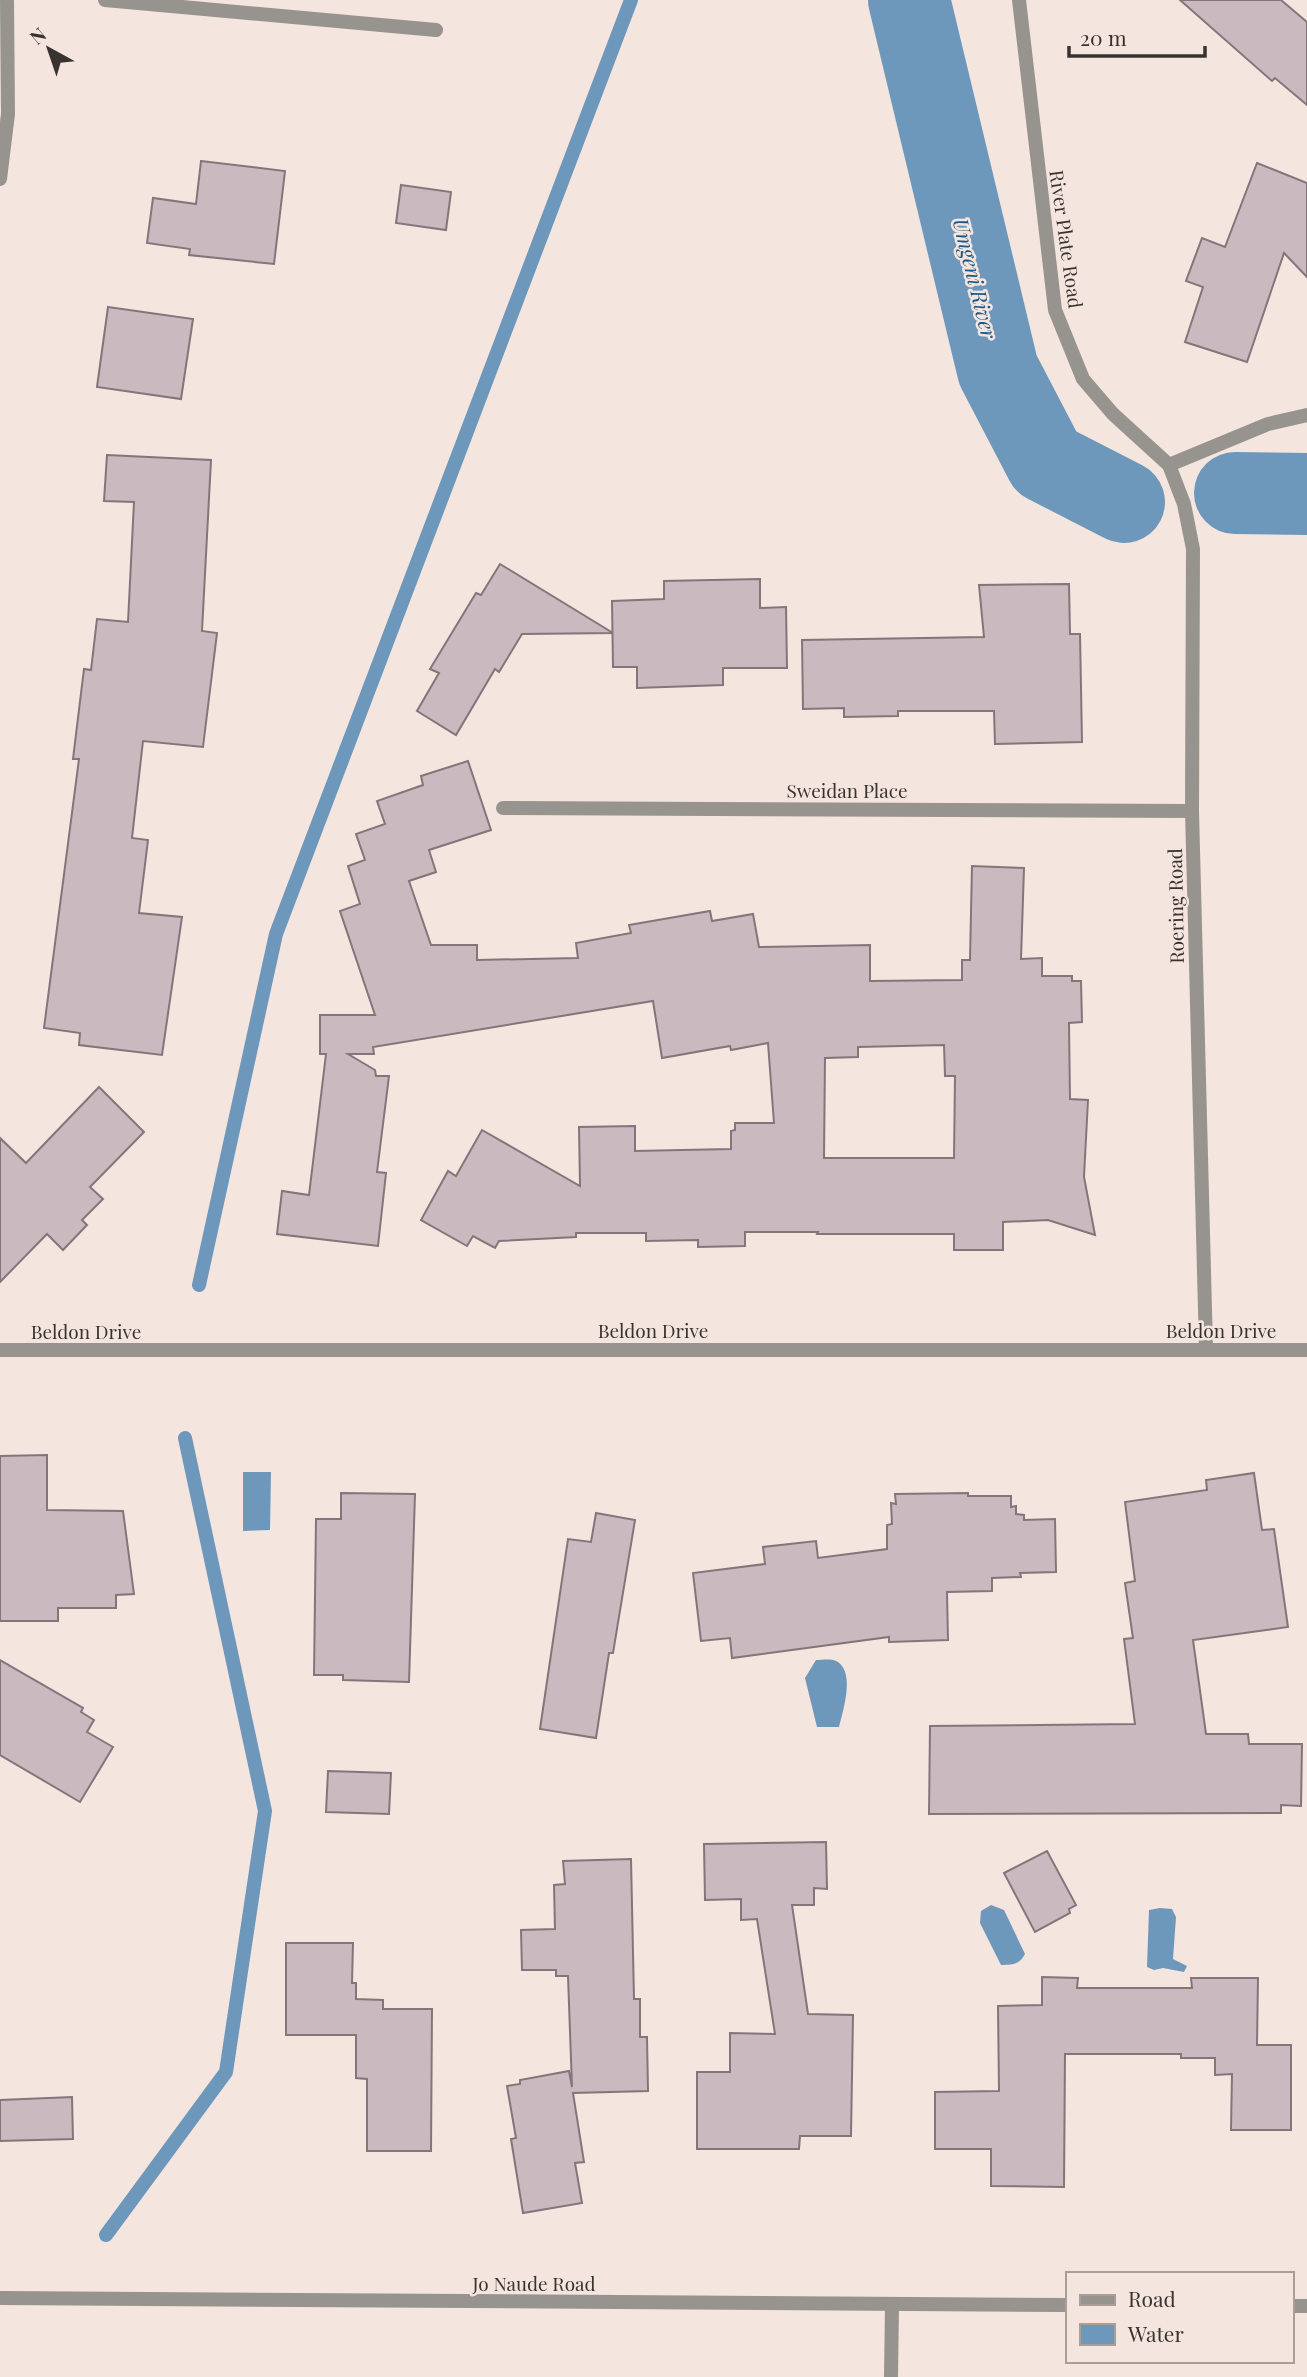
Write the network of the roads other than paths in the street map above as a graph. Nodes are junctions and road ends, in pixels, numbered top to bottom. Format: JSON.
{"nodes":[{"id":1,"x":7,"y":0,"type":"edge"},
{"id":2,"x":105,"y":0,"type":"edge"},
{"id":3,"x":1019,"y":0,"type":"edge"},
{"id":4,"x":436,"y":30,"type":"dead end"},
{"id":5,"x":0,"y":179,"type":"edge"},
{"id":6,"x":1307,"y":415,"type":"edge"},
{"id":7,"x":1169,"y":465,"type":"junction"},
{"id":8,"x":503,"y":807,"type":"dead end"},
{"id":9,"x":1192,"y":811,"type":"junction"},
{"id":10,"x":1206,"y":1349,"type":"junction"},
{"id":11,"x":0,"y":1350,"type":"edge"},
{"id":12,"x":1307,"y":1350,"type":"edge"},
{"id":13,"x":0,"y":2298,"type":"edge"},
{"id":14,"x":892,"y":2305,"type":"junction"},
{"id":15,"x":1066,"y":2305,"type":"edge"},
{"id":16,"x":891,"y":2377,"type":"edge"}],
"edges":[{"from":1,"to":5,"type":"street"},
{"from":2,"to":4,"type":"street"},
{"from":3,"to":7,"type":"street","name":"River Plate Road"},
{"from":6,"to":7,"type":"street"},
{"from":7,"to":9,"type":"street","name":"Roering Road"},
{"from":8,"to":9,"type":"street","name":"Sweidan Place"},
{"from":9,"to":10,"type":"street","name":"Roering Road"},
{"from":10,"to":11,"type":"street","name":"Beldon Drive"},
{"from":10,"to":12,"type":"street","name":"Beldon Drive"},
{"from":13,"to":14,"type":"street","name":"Jo Naude Road"},
{"from":14,"to":15,"type":"street","name":"Jo Naude Road"},
{"from":14,"to":16,"type":"street"}]}
